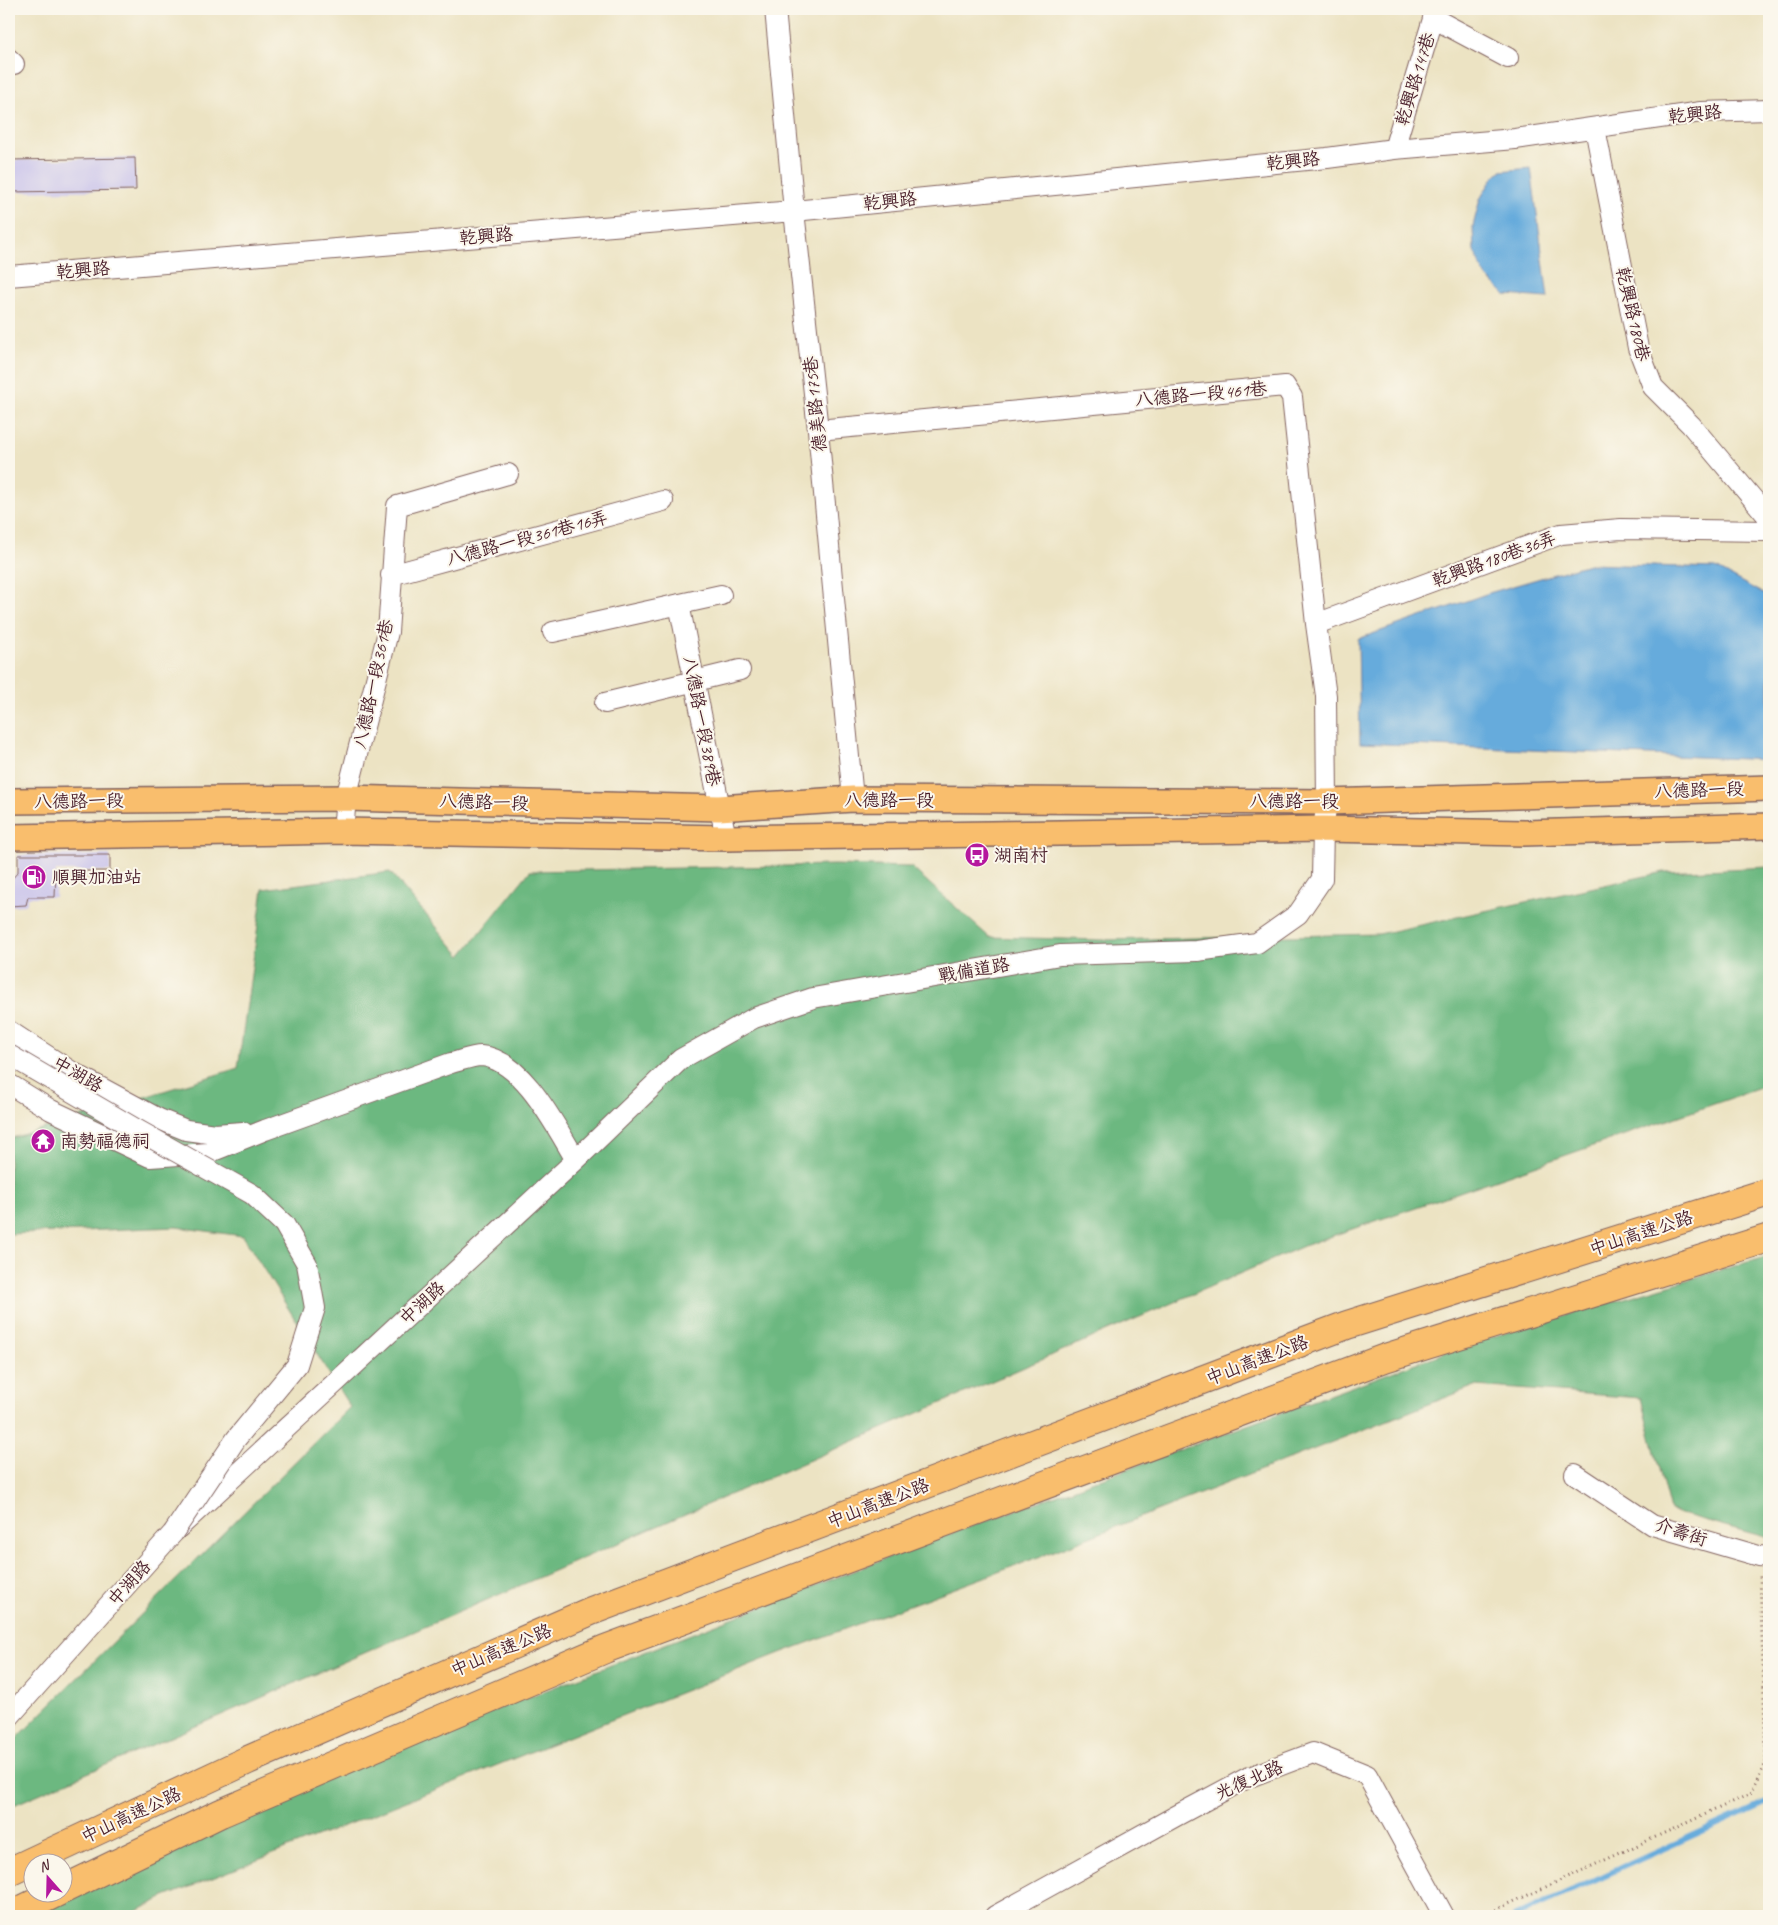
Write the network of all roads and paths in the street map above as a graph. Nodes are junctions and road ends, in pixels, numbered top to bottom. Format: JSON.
{"nodes":[{"id":1,"x":775,"y":9,"type":"edge"},
{"id":2,"x":1434,"y":13,"type":"edge"},
{"id":3,"x":1508,"y":58,"type":"dead end"},
{"id":4,"x":1769,"y":110,"type":"edge"},
{"id":5,"x":1595,"y":128,"type":"junction"},
{"id":6,"x":1394,"y":149,"type":"junction"},
{"id":7,"x":794,"y":211,"type":"junction"},
{"id":8,"x":9,"y":276,"type":"edge"},
{"id":9,"x":818,"y":430,"type":"junction"},
{"id":10,"x":508,"y":474,"type":"dead end"},
{"id":11,"x":663,"y":501,"type":"dead end"},
{"id":12,"x":1769,"y":518,"type":"edge"},
{"id":13,"x":1769,"y":531,"type":"edge"},
{"id":14,"x":391,"y":574,"type":"junction"},
{"id":15,"x":721,"y":595,"type":"dead end"},
{"id":16,"x":679,"y":604,"type":"junction"},
{"id":17,"x":1316,"y":624,"type":"junction"},
{"id":18,"x":553,"y":632,"type":"dead end"},
{"id":19,"x":740,"y":670,"type":"dead end"},
{"id":20,"x":695,"y":680,"type":"junction"},
{"id":21,"x":604,"y":703,"type":"dead end"},
{"id":22,"x":1769,"y":788,"type":"edge"},
{"id":23,"x":346,"y":798,"type":"junction"},
{"id":24,"x":853,"y":799,"type":"junction"},
{"id":25,"x":9,"y":801,"type":"edge"},
{"id":26,"x":1327,"y":802,"type":"junction"},
{"id":27,"x":720,"y":808,"type":"junction"},
{"id":28,"x":1769,"y":826,"type":"edge"},
{"id":29,"x":1323,"y":829,"type":"junction"},
{"id":30,"x":343,"y":831,"type":"junction"},
{"id":31,"x":9,"y":837,"type":"edge"},
{"id":32,"x":726,"y":838,"type":"junction"},
{"id":33,"x":9,"y":1031,"type":"edge"},
{"id":34,"x":9,"y":1055,"type":"edge"},
{"id":35,"x":68,"y":1070,"type":"junction"},
{"id":36,"x":9,"y":1084,"type":"edge"},
{"id":37,"x":46,"y":1107,"type":"junction"},
{"id":38,"x":265,"y":1130,"type":"junction"},
{"id":39,"x":576,"y":1160,"type":"junction"},
{"id":40,"x":1769,"y":1192,"type":"edge"},
{"id":41,"x":1769,"y":1238,"type":"edge"},
{"id":42,"x":1575,"y":1474,"type":"dead end"},
{"id":43,"x":173,"y":1533,"type":"junction"},
{"id":44,"x":1766,"y":1561,"type":"edge"},
{"id":45,"x":9,"y":1717,"type":"edge"},
{"id":46,"x":9,"y":1872,"type":"edge"},
{"id":47,"x":72,"y":1885,"type":"edge"},
{"id":48,"x":38,"y":1902,"type":"edge"},
{"id":49,"x":9,"y":1916,"type":"edge"},
{"id":50,"x":995,"y":1916,"type":"edge"},
{"id":51,"x":1444,"y":1916,"type":"edge"},
{"id":52,"x":1482,"y":1916,"type":"edge"}],
"edges":[{"from":1,"to":7,"type":"street","name":"德美路175巷"},
{"from":2,"to":3,"type":"street"},
{"from":2,"to":6,"type":"street","name":"乾興路147巷"},
{"from":4,"to":5,"type":"street","name":"乾興路"},
{"from":5,"to":6,"type":"street","name":"乾興路"},
{"from":5,"to":12,"type":"street","name":"乾興路180巷"},
{"from":6,"to":7,"type":"street","name":"乾興路"},
{"from":7,"to":8,"type":"street","name":"乾興路"},
{"from":7,"to":9,"type":"street","name":"德美路175巷"},
{"from":9,"to":17,"type":"street","name":"八德路一段461巷"},
{"from":9,"to":24,"type":"street","name":"德美路175巷"},
{"from":10,"to":14,"type":"street","name":"八德路一段361巷"},
{"from":11,"to":14,"type":"street","name":"八德路一段361巷16弄"},
{"from":13,"to":17,"type":"street","name":"乾興路180巷36弄"},
{"from":14,"to":23,"type":"street","name":"八德路一段361巷"},
{"from":15,"to":16,"type":"street"},
{"from":16,"to":18,"type":"street"},
{"from":16,"to":20,"type":"street","name":"八德路一段389巷"},
{"from":17,"to":26,"type":"street","name":"八德路一段461巷"},
{"from":19,"to":20,"type":"street"},
{"from":20,"to":21,"type":"street"},
{"from":20,"to":27,"type":"street","name":"八德路一段389巷"},
{"from":22,"to":26,"type":"main road","name":"八德路一段"},
{"from":23,"to":25,"type":"main road","name":"八德路一段"},
{"from":23,"to":27,"type":"main road","name":"八德路一段"},
{"from":23,"to":30,"type":"street","name":"八德路一段361巷"},
{"from":24,"to":26,"type":"main road","name":"八德路一段"},
{"from":24,"to":27,"type":"main road","name":"八德路一段"},
{"from":26,"to":29,"type":"street","name":"戰備道路"},
{"from":27,"to":32,"type":"street","name":"八德路一段389巷"},
{"from":28,"to":29,"type":"main road","name":"八德路一段"},
{"from":29,"to":32,"type":"main road","name":"八德路一段"},
{"from":29,"to":39,"type":"street","name":"戰備道路"},
{"from":30,"to":31,"type":"main road","name":"八德路一段"},
{"from":30,"to":32,"type":"main road","name":"八德路一段"},
{"from":33,"to":35,"type":"street","name":"中湖路"},
{"from":34,"to":43,"type":"street","bridge":true},
{"from":35,"to":37,"type":"street"},
{"from":35,"to":38,"type":"street","name":"中湖路"},
{"from":36,"to":37,"type":"street","name":"中湖路"},
{"from":37,"to":38,"type":"street","name":"中湖路"},
{"from":38,"to":39,"type":"street","name":"中湖路"},
{"from":39,"to":43,"type":"street","name":"中湖路"},
{"from":40,"to":46,"type":"highway","name":"中山高速公路"},
{"from":41,"to":47,"type":"highway","name":"中山高速公路"},
{"from":42,"to":44,"type":"street","name":"介壽街"},
{"from":43,"to":45,"type":"street","name":"中湖路"},
{"from":44,"to":52,"type":"path"},
{"from":48,"to":49,"type":"highway"},
{"from":50,"to":51,"type":"street","name":"光復北路"}]}
